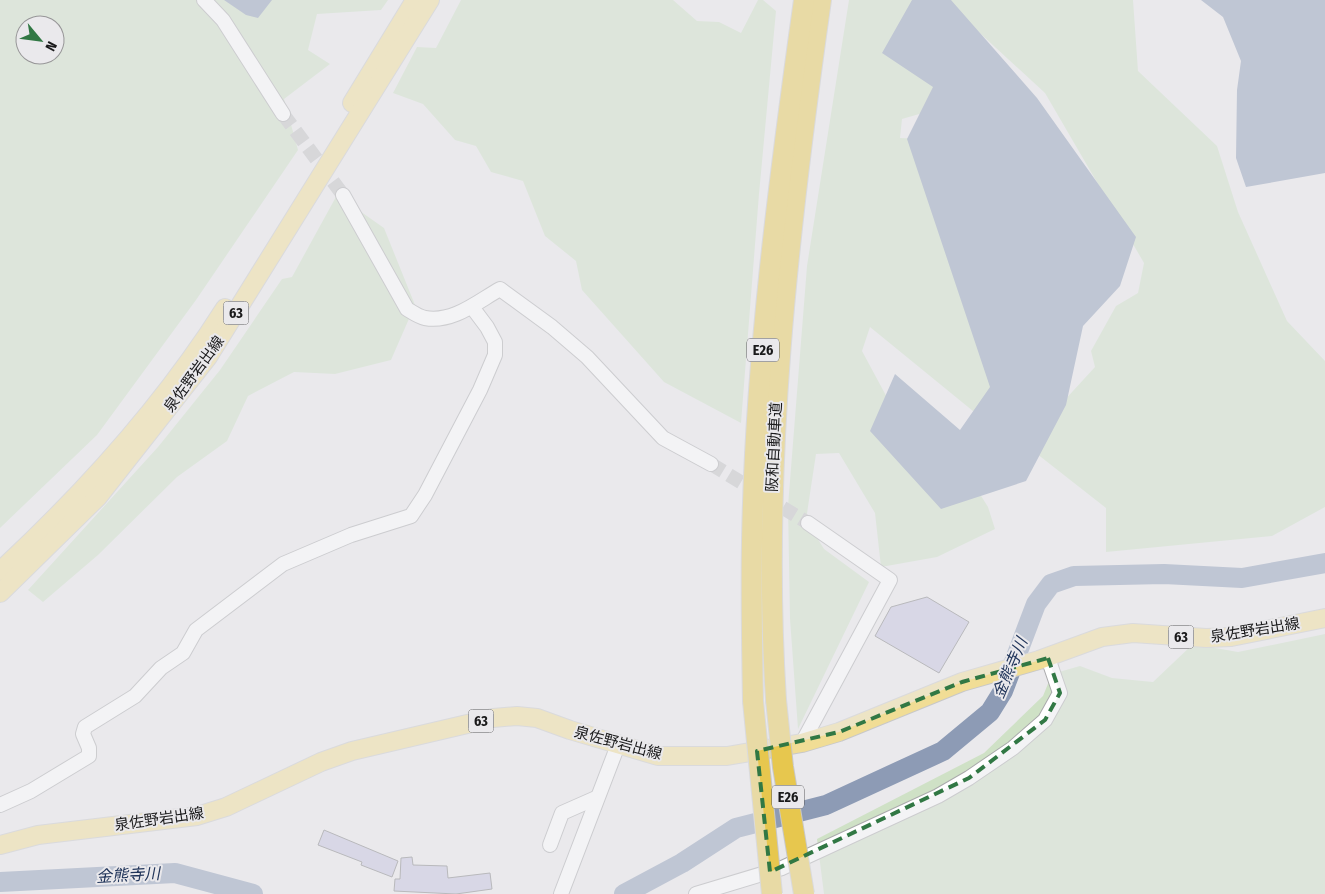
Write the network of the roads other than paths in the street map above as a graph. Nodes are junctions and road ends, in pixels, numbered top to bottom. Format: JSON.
{"nodes":[{"id":1,"x":204,"y":0,"type":"edge"},
{"id":2,"x":415,"y":0,"type":"edge"},
{"id":3,"x":430,"y":0,"type":"edge"},
{"id":4,"x":793,"y":0,"type":"edge"},
{"id":5,"x":804,"y":0,"type":"edge"},
{"id":6,"x":821,"y":0,"type":"edge"},
{"id":7,"x":830,"y":0,"type":"edge"},
{"id":8,"x":283,"y":114,"type":"tunnel mouth"},
{"id":9,"x":785,"y":142,"type":"junction"},
{"id":10,"x":343,"y":195,"type":"tunnel mouth"},
{"id":11,"x":795,"y":206,"type":"junction"},
{"id":12,"x":472,"y":306,"type":"junction"},
{"id":13,"x":711,"y":464,"type":"tunnel mouth"},
{"id":14,"x":808,"y":523,"type":"tunnel mouth"},
{"id":15,"x":0,"y":571,"type":"edge"},
{"id":16,"x":0,"y":593,"type":"edge"},
{"id":17,"x":1325,"y":618,"type":"edge"},
{"id":18,"x":1044,"y":659,"type":"junction"},
{"id":19,"x":802,"y":743,"type":"junction"},
{"id":20,"x":618,"y":745,"type":"junction"},
{"id":21,"x":596,"y":798,"type":"junction"},
{"id":22,"x":0,"y":805,"type":"edge"},
{"id":23,"x":0,"y":845,"type":"edge"},
{"id":24,"x":550,"y":845,"type":"dead end"},
{"id":25,"x":561,"y":894,"type":"edge"},
{"id":26,"x":696,"y":894,"type":"edge"},
{"id":27,"x":772,"y":894,"type":"edge"},
{"id":28,"x":804,"y":894,"type":"edge"}],
"edges":[{"from":1,"to":8,"type":"street"},
{"from":2,"to":15,"type":"main road","name":"泉佐野岩出線","number":"63"},
{"from":3,"to":16,"type":"main road","name":"泉佐野岩出線","number":"63"},
{"from":4,"to":9,"type":"highway"},
{"from":5,"to":9,"type":"highway","name":"阪和自動車道","number":"E26"},
{"from":6,"to":11,"type":"highway","name":"阪和自動車道","number":"E26"},
{"from":7,"to":11,"type":"highway"},
{"from":9,"to":27,"type":"highway","name":"阪和自動車道","number":"E26","bridge":true},
{"from":10,"to":12,"type":"street"},
{"from":11,"to":28,"type":"highway","name":"阪和自動車道","number":"E26","bridge":true},
{"from":12,"to":13,"type":"street"},
{"from":12,"to":22,"type":"street"},
{"from":14,"to":19,"type":"street"},
{"from":17,"to":18,"type":"main road","name":"泉佐野岩出線","number":"63"},
{"from":18,"to":19,"type":"main road","name":"泉佐野岩出線","number":"63"},
{"from":18,"to":26,"type":"street"},
{"from":19,"to":20,"type":"main road","name":"泉佐野岩出線","number":"63"},
{"from":20,"to":21,"type":"street"},
{"from":20,"to":23,"type":"main road","name":"泉佐野岩出線","number":"63"},
{"from":21,"to":24,"type":"street"},
{"from":21,"to":25,"type":"street"}]}
